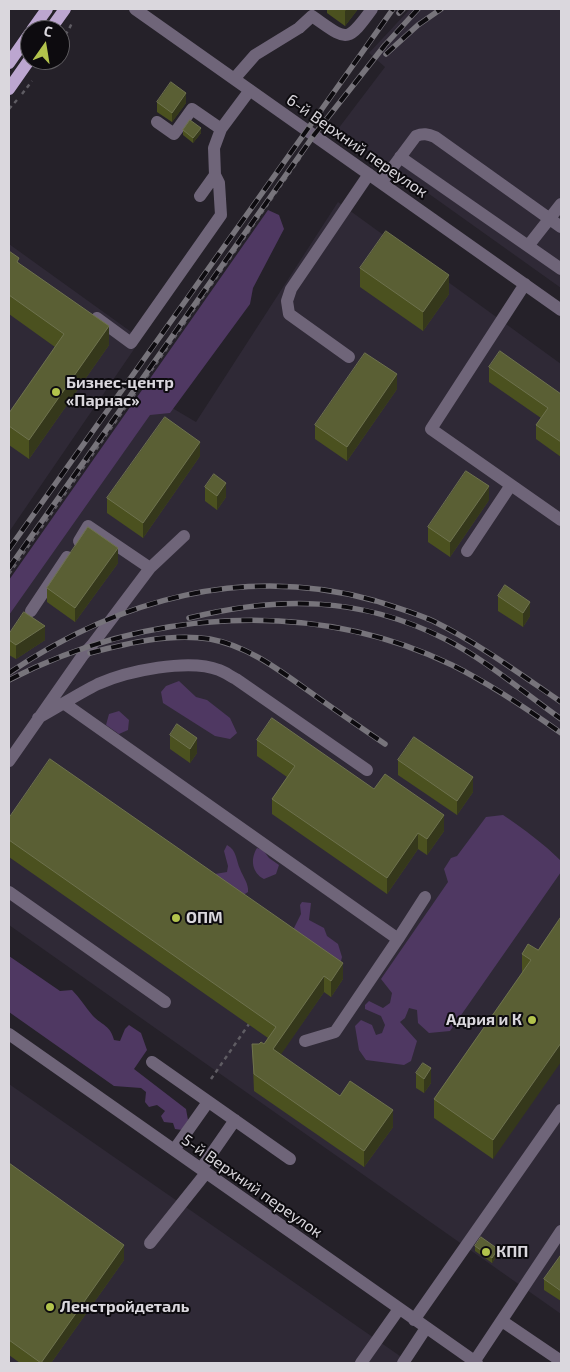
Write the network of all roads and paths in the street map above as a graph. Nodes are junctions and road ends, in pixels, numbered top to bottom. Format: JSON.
{"nodes":[{"id":1,"x":48,"y":9,"type":"edge"},
{"id":2,"x":65,"y":9,"type":"edge"},
{"id":3,"x":134,"y":9,"type":"edge"},
{"id":4,"x":372,"y":9,"type":"edge"},
{"id":5,"x":315,"y":12,"type":"edge"},
{"id":6,"x":74,"y":19,"type":"dead end"},
{"id":7,"x":40,"y":20,"type":"edge"},
{"id":8,"x":57,"y":20,"type":"edge"},
{"id":9,"x":70,"y":28,"type":"edge"},
{"id":10,"x":20,"y":48,"type":"edge"},
{"id":11,"x":9,"y":63,"type":"edge"},
{"id":12,"x":22,"y":70,"type":"edge"},
{"id":13,"x":234,"y":79,"type":"junction"},
{"id":14,"x":9,"y":89,"type":"edge"},
{"id":15,"x":250,"y":90,"type":"junction"},
{"id":16,"x":157,"y":122,"type":"dead end"},
{"id":17,"x":221,"y":129,"type":"junction"},
{"id":18,"x":304,"y":154,"type":"dead end"},
{"id":19,"x":400,"y":157,"type":"junction"},
{"id":20,"x":369,"y":174,"type":"junction"},
{"id":21,"x":215,"y":175,"type":"junction"},
{"id":22,"x":381,"y":183,"type":"junction"},
{"id":23,"x":200,"y":196,"type":"dead end"},
{"id":24,"x":561,"y":204,"type":"edge"},
{"id":25,"x":550,"y":219,"type":"junction"},
{"id":26,"x":561,"y":227,"type":"edge"},
{"id":27,"x":528,"y":246,"type":"junction"},
{"id":28,"x":561,"y":270,"type":"edge"},
{"id":29,"x":525,"y":284,"type":"junction"},
{"id":30,"x":561,"y":310,"type":"edge"},
{"id":31,"x":90,"y":314,"type":"edge"},
{"id":32,"x":349,"y":357,"type":"dead end"},
{"id":33,"x":511,"y":485,"type":"junction"},
{"id":34,"x":561,"y":520,"type":"edge"},
{"id":35,"x":184,"y":536,"type":"dead end"},
{"id":36,"x":467,"y":551,"type":"dead end"},
{"id":37,"x":150,"y":568,"type":"junction"},
{"id":38,"x":9,"y":574,"type":"edge"},
{"id":39,"x":31,"y":611,"type":"dead end"},
{"id":40,"x":65,"y":704,"type":"junction"},
{"id":41,"x":38,"y":718,"type":"junction"},
{"id":42,"x":9,"y":761,"type":"edge"},
{"id":43,"x":367,"y":770,"type":"dead end"},
{"id":44,"x":9,"y":892,"type":"edge"},
{"id":45,"x":425,"y":897,"type":"dead end"},
{"id":46,"x":398,"y":939,"type":"junction"},
{"id":47,"x":165,"y":1002,"type":"dead end"},
{"id":48,"x":249,"y":1024,"type":"dead end"},
{"id":49,"x":9,"y":1034,"type":"edge"},
{"id":50,"x":305,"y":1041,"type":"dead end"},
{"id":51,"x":152,"y":1062,"type":"dead end"},
{"id":52,"x":211,"y":1079,"type":"dead end"},
{"id":53,"x":208,"y":1102,"type":"junction"},
{"id":54,"x":561,"y":1110,"type":"edge"},
{"id":55,"x":235,"y":1120,"type":"junction"},
{"id":56,"x":174,"y":1150,"type":"junction"},
{"id":57,"x":290,"y":1159,"type":"dead end"},
{"id":58,"x":204,"y":1171,"type":"junction"},
{"id":59,"x":561,"y":1231,"type":"edge"},
{"id":60,"x":150,"y":1244,"type":"dead end"},
{"id":61,"x":399,"y":1309,"type":"junction"},
{"id":62,"x":414,"y":1320,"type":"junction"},
{"id":63,"x":502,"y":1321,"type":"junction"},
{"id":64,"x":426,"y":1328,"type":"junction"},
{"id":65,"x":561,"y":1361,"type":"edge"},
{"id":66,"x":475,"y":1362,"type":"edge"},
{"id":67,"x":362,"y":1363,"type":"edge"},
{"id":68,"x":403,"y":1363,"type":"edge"}],
"edges":[{"from":1,"to":7,"type":"main road"},
{"from":2,"to":8,"type":"main road"},
{"from":3,"to":13,"type":"street","name":"6-й Верхний переулок"},
{"from":4,"to":5,"type":"street"},
{"from":5,"to":13,"type":"street"},
{"from":6,"to":9,"type":"path"},
{"from":10,"to":11,"type":"main road"},
{"from":12,"to":14,"type":"main road"},
{"from":13,"to":15,"type":"street","name":"6-й Верхний переулок"},
{"from":15,"to":17,"type":"street"},
{"from":15,"to":20,"type":"street","name":"6-й Верхний переулок"},
{"from":16,"to":17,"type":"street"},
{"from":17,"to":21,"type":"street"},
{"from":18,"to":38,"type":"path"},
{"from":19,"to":22,"type":"street"},
{"from":19,"to":25,"type":"street"},
{"from":19,"to":27,"type":"street"},
{"from":20,"to":22,"type":"street","name":"6-й Верхний переулок"},
{"from":20,"to":32,"type":"street"},
{"from":21,"to":23,"type":"street"},
{"from":21,"to":31,"type":"street"},
{"from":22,"to":29,"type":"street","name":"6-й Верхний переулок"},
{"from":24,"to":25,"type":"street"},
{"from":25,"to":26,"type":"street"},
{"from":25,"to":27,"type":"street"},
{"from":27,"to":28,"type":"street"},
{"from":29,"to":30,"type":"street","name":"6-й Верхний переулок"},
{"from":29,"to":33,"type":"street"},
{"from":33,"to":34,"type":"street"},
{"from":33,"to":36,"type":"street"},
{"from":35,"to":37,"type":"street"},
{"from":37,"to":39,"type":"street"},
{"from":37,"to":41,"type":"street"},
{"from":40,"to":41,"type":"street"},
{"from":40,"to":43,"type":"street"},
{"from":40,"to":46,"type":"street"},
{"from":41,"to":42,"type":"street"},
{"from":44,"to":47,"type":"street"},
{"from":45,"to":46,"type":"street"},
{"from":46,"to":50,"type":"street"},
{"from":48,"to":52,"type":"path"},
{"from":49,"to":56,"type":"street","name":"5-й Верхний переулок"},
{"from":51,"to":53,"type":"street"},
{"from":53,"to":55,"type":"street"},
{"from":53,"to":56,"type":"street"},
{"from":54,"to":62,"type":"street"},
{"from":55,"to":57,"type":"street"},
{"from":55,"to":58,"type":"street"},
{"from":56,"to":58,"type":"street","name":"5-й Верхний переулок"},
{"from":58,"to":60,"type":"street"},
{"from":58,"to":61,"type":"street","name":"5-й Верхний переулок"},
{"from":59,"to":63,"type":"street"},
{"from":61,"to":62,"type":"street","name":"5-й Верхний переулок"},
{"from":61,"to":67,"type":"street"},
{"from":62,"to":64,"type":"street","name":"5-й Верхний переулок"},
{"from":63,"to":65,"type":"street"},
{"from":63,"to":66,"type":"street"},
{"from":64,"to":66,"type":"street","name":"5-й Верхний переулок"},
{"from":64,"to":68,"type":"street"}]}
